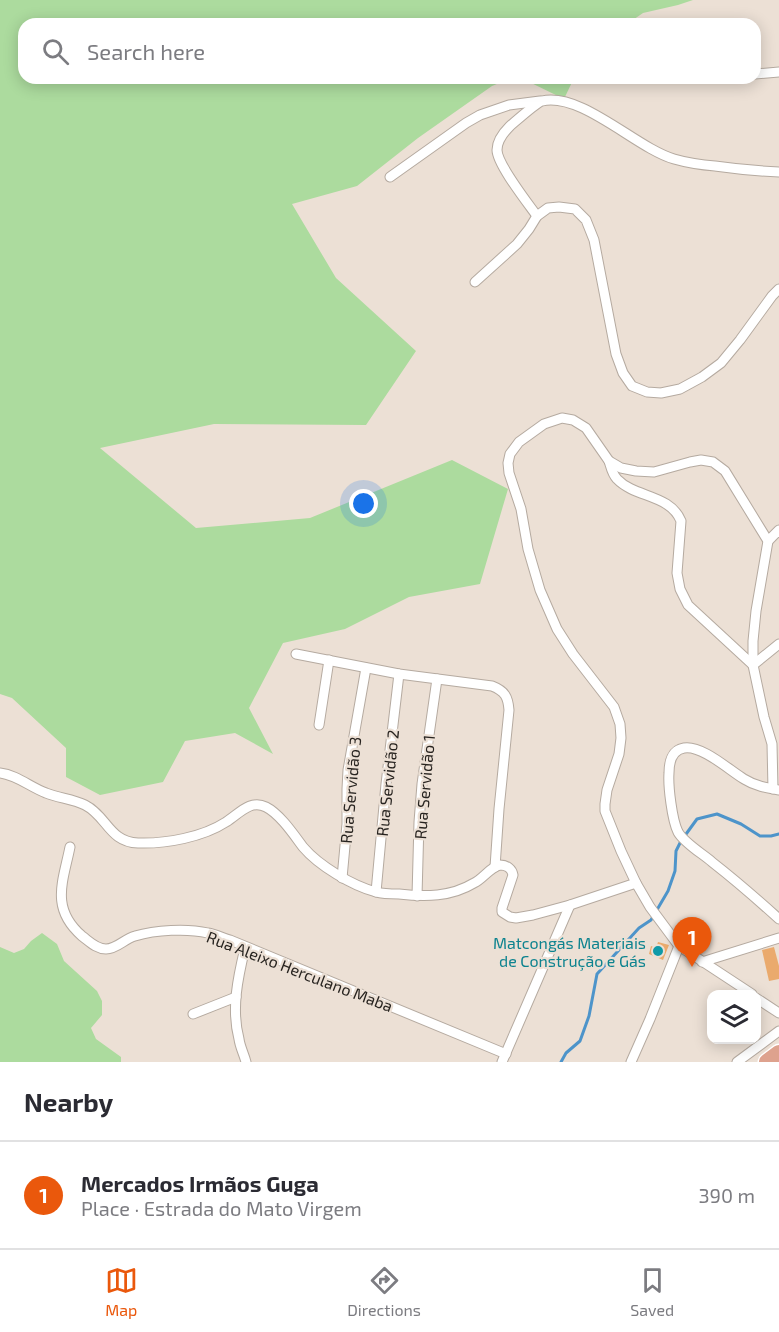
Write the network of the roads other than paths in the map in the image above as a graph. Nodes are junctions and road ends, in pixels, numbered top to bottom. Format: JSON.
{"nodes":[{"id":1,"x":779,"y":72,"type":"edge"},
{"id":2,"x":761,"y":74,"type":"edge"},
{"id":3,"x":541,"y":101,"type":"junction"},
{"id":4,"x":779,"y":172,"type":"edge"},
{"id":5,"x":390,"y":177,"type":"dead end"},
{"id":6,"x":537,"y":216,"type":"junction"},
{"id":7,"x":475,"y":282,"type":"dead end"},
{"id":8,"x":779,"y":289,"type":"edge"},
{"id":9,"x":609,"y":461,"type":"junction"},
{"id":10,"x":779,"y":530,"type":"edge"},
{"id":11,"x":768,"y":541,"type":"junction"},
{"id":12,"x":779,"y":644,"type":"edge"},
{"id":13,"x":296,"y":654,"type":"dead end"},
{"id":14,"x":329,"y":660,"type":"junction"},
{"id":15,"x":753,"y":665,"type":"junction"},
{"id":16,"x":366,"y":668,"type":"junction"},
{"id":17,"x":399,"y":674,"type":"junction"},
{"id":18,"x":437,"y":679,"type":"junction"},
{"id":19,"x":319,"y":725,"type":"dead end"},
{"id":20,"x":776,"y":742,"type":"edge"},
{"id":21,"x":0,"y":773,"type":"edge"},
{"id":22,"x":776,"y":790,"type":"edge"},
{"id":23,"x":70,"y":846,"type":"dead end"},
{"id":24,"x":495,"y":867,"type":"junction"},
{"id":25,"x":342,"y":878,"type":"junction"},
{"id":26,"x":636,"y":883,"type":"junction"},
{"id":27,"x":376,"y":892,"type":"junction"},
{"id":28,"x":417,"y":896,"type":"junction"},
{"id":29,"x":570,"y":905,"type":"junction"},
{"id":30,"x":779,"y":919,"type":"edge"},
{"id":31,"x":779,"y":938,"type":"edge"},
{"id":32,"x":679,"y":946,"type":"junction"},
{"id":33,"x":245,"y":948,"type":"junction"},
{"id":34,"x":702,"y":962,"type":"junction"},
{"id":35,"x":746,"y":990,"type":"edge"},
{"id":36,"x":236,"y":997,"type":"junction"},
{"id":37,"x":761,"y":1001,"type":"edge"},
{"id":38,"x":779,"y":1013,"type":"edge"},
{"id":39,"x":193,"y":1014,"type":"dead end"},
{"id":40,"x":779,"y":1031,"type":"edge"},
{"id":41,"x":779,"y":1053,"type":"edge"},
{"id":42,"x":504,"y":1058,"type":"edge"},
{"id":43,"x":246,"y":1062,"type":"edge"},
{"id":44,"x":631,"y":1062,"type":"edge"},
{"id":45,"x":737,"y":1062,"type":"edge"},
{"id":46,"x":767,"y":1062,"type":"edge"}],
"edges":[{"from":1,"to":2,"type":"street"},
{"from":3,"to":4,"type":"street"},
{"from":3,"to":5,"type":"street"},
{"from":3,"to":6,"type":"street"},
{"from":6,"to":7,"type":"street"},
{"from":6,"to":8,"type":"street"},
{"from":9,"to":11,"type":"street"},
{"from":9,"to":15,"type":"street"},
{"from":9,"to":26,"type":"street"},
{"from":10,"to":11,"type":"street"},
{"from":11,"to":15,"type":"street"},
{"from":12,"to":15,"type":"street"},
{"from":13,"to":14,"type":"street"},
{"from":14,"to":16,"type":"street"},
{"from":14,"to":19,"type":"street"},
{"from":15,"to":20,"type":"street"},
{"from":16,"to":17,"type":"street"},
{"from":16,"to":25,"type":"street","name":"Rua Servidão 3"},
{"from":17,"to":18,"type":"street"},
{"from":17,"to":27,"type":"street","name":"Rua Servidão 2"},
{"from":18,"to":24,"type":"street"},
{"from":18,"to":28,"type":"street","name":"Rua Servidão 1"},
{"from":20,"to":22,"type":"street"},
{"from":21,"to":25,"type":"street"},
{"from":22,"to":30,"type":"street"},
{"from":23,"to":33,"type":"street","name":"Rua Aleixo Herculano Maba"},
{"from":24,"to":28,"type":"street"},
{"from":24,"to":29,"type":"street"},
{"from":25,"to":27,"type":"street"},
{"from":26,"to":29,"type":"street"},
{"from":26,"to":32,"type":"street"},
{"from":27,"to":28,"type":"street"},
{"from":29,"to":42,"type":"street"},
{"from":31,"to":34,"type":"street"},
{"from":32,"to":34,"type":"street"},
{"from":32,"to":44,"type":"street"},
{"from":33,"to":36,"type":"street"},
{"from":33,"to":42,"type":"street","name":"Rua Aleixo Herculano Maba"},
{"from":34,"to":35,"type":"street"},
{"from":36,"to":39,"type":"street"},
{"from":36,"to":43,"type":"street"},
{"from":37,"to":38,"type":"street"},
{"from":40,"to":45,"type":"street"},
{"from":41,"to":46,"type":"highway"}]}
